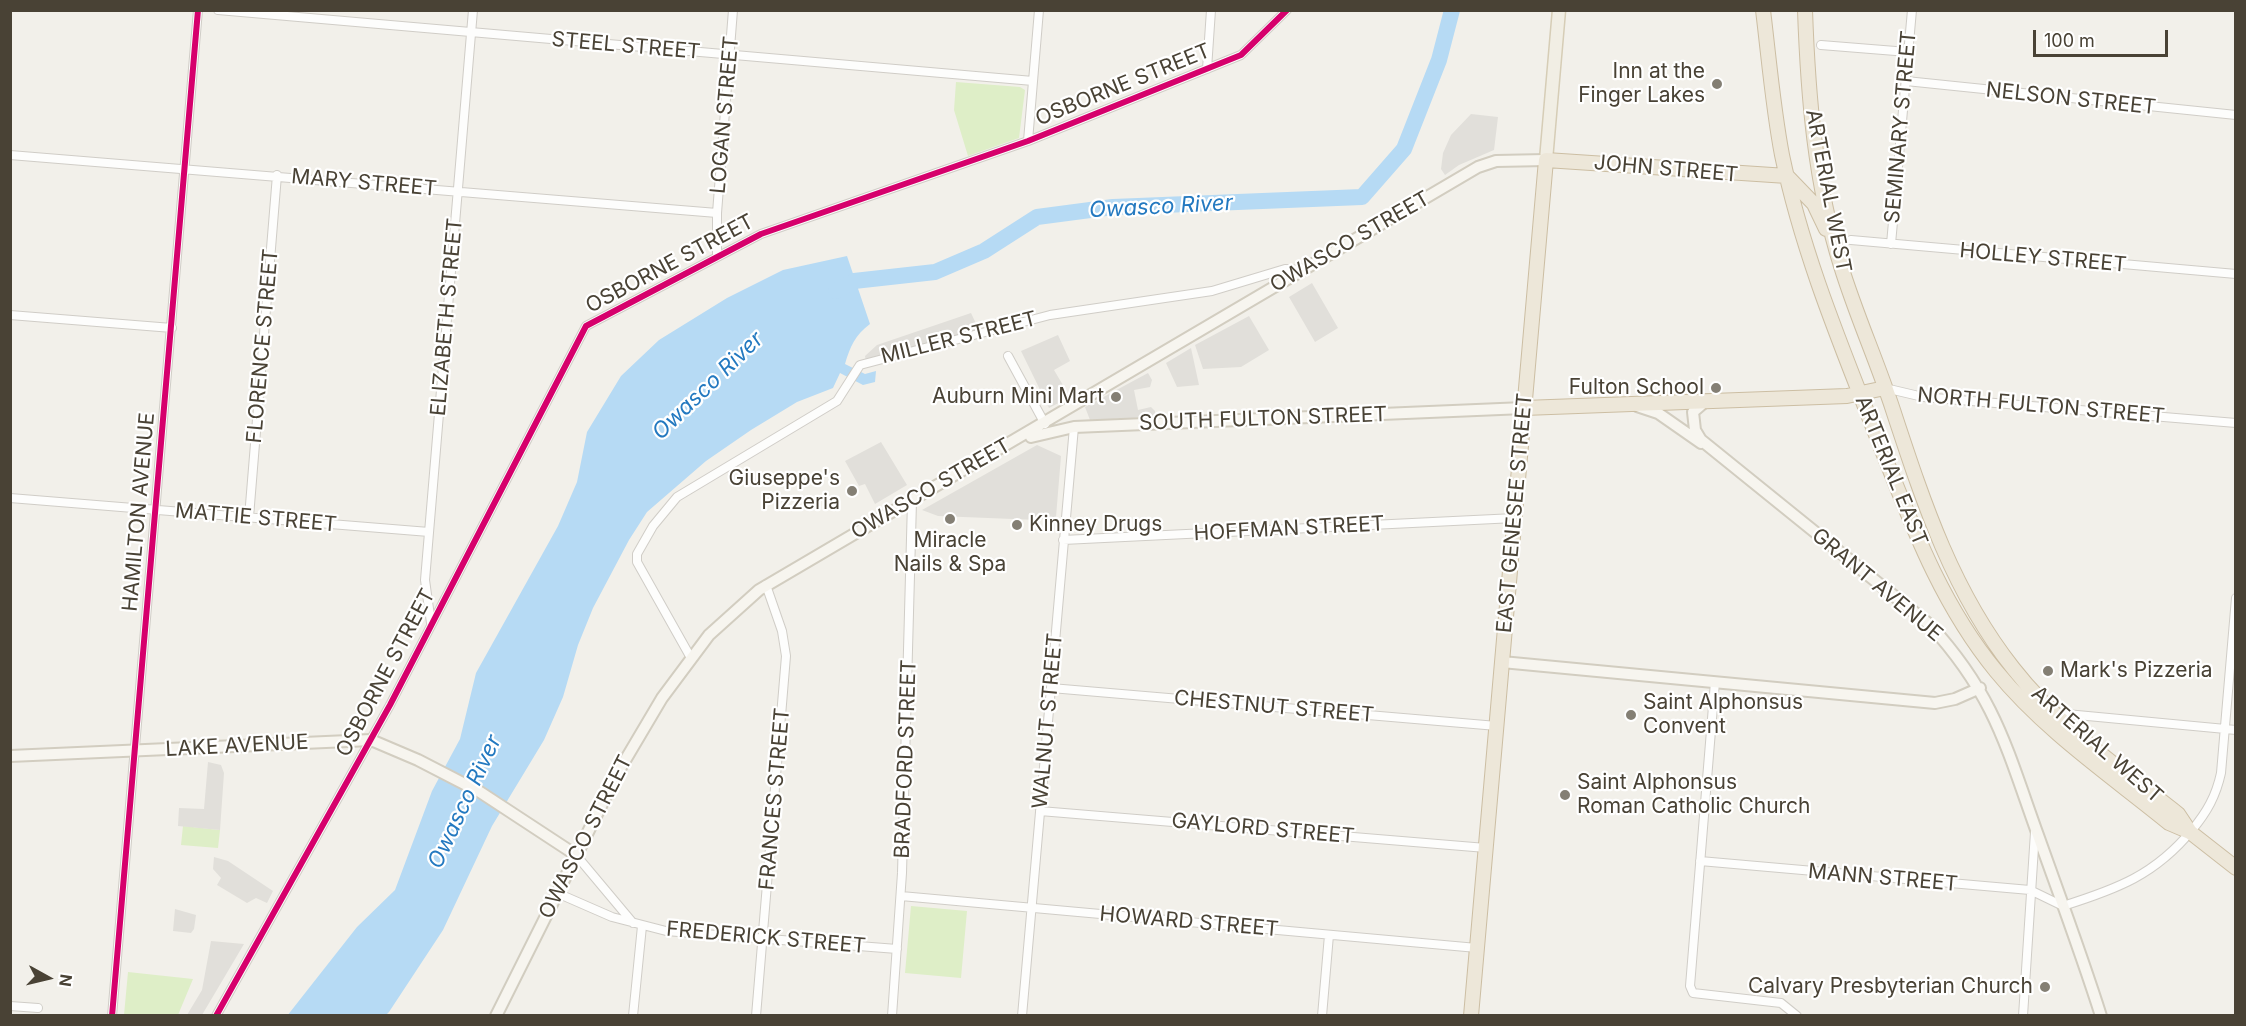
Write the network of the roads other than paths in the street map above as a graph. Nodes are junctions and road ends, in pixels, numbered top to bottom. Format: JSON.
{"nodes":[{"id":1,"x":198,"y":10,"type":"edge"},
{"id":2,"x":218,"y":10,"type":"edge"},
{"id":3,"x":473,"y":10,"type":"edge"},
{"id":4,"x":733,"y":10,"type":"edge"},
{"id":5,"x":1039,"y":10,"type":"edge"},
{"id":6,"x":1211,"y":10,"type":"edge"},
{"id":7,"x":1287,"y":10,"type":"edge"},
{"id":8,"x":1559,"y":10,"type":"edge"},
{"id":9,"x":1763,"y":10,"type":"edge"},
{"id":10,"x":1805,"y":10,"type":"edge"},
{"id":11,"x":1912,"y":10,"type":"edge"},
{"id":12,"x":471,"y":33,"type":"junction"},
{"id":13,"x":1821,"y":45,"type":"dead end"},
{"id":14,"x":1908,"y":52,"type":"junction"},
{"id":15,"x":730,"y":54,"type":"junction"},
{"id":16,"x":1207,"y":69,"type":"junction"},
{"id":17,"x":1033,"y":81,"type":"junction"},
{"id":18,"x":1906,"y":81,"type":"junction"},
{"id":19,"x":2235,"y":115,"type":"edge"},
{"id":20,"x":1028,"y":141,"type":"junction"},
{"id":21,"x":10,"y":155,"type":"edge"},
{"id":22,"x":1546,"y":160,"type":"junction"},
{"id":23,"x":186,"y":168,"type":"junction"},
{"id":24,"x":277,"y":175,"type":"junction"},
{"id":25,"x":1787,"y":176,"type":"junction"},
{"id":26,"x":458,"y":191,"type":"junction"},
{"id":27,"x":717,"y":213,"type":"junction"},
{"id":28,"x":1833,"y":239,"type":"junction"},
{"id":29,"x":1851,"y":240,"type":"dead end"},
{"id":30,"x":1891,"y":244,"type":"junction"},
{"id":31,"x":717,"y":256,"type":"junction"},
{"id":32,"x":1302,"y":270,"type":"junction"},
{"id":33,"x":2235,"y":274,"type":"edge"},
{"id":34,"x":10,"y":315,"type":"edge"},
{"id":35,"x":172,"y":328,"type":"junction"},
{"id":36,"x":1008,"y":356,"type":"dead end"},
{"id":37,"x":1885,"y":388,"type":"junction"},
{"id":38,"x":1860,"y":393,"type":"junction"},
{"id":39,"x":1707,"y":400,"type":"junction"},
{"id":40,"x":1623,"y":404,"type":"junction"},
{"id":41,"x":1524,"y":408,"type":"junction"},
{"id":42,"x":1067,"y":411,"type":"junction"},
{"id":43,"x":2235,"y":423,"type":"edge"},
{"id":44,"x":1045,"y":424,"type":"junction"},
{"id":45,"x":1074,"y":427,"type":"junction"},
{"id":46,"x":1006,"y":447,"type":"junction"},
{"id":47,"x":1709,"y":447,"type":"junction"},
{"id":48,"x":10,"y":498,"type":"edge"},
{"id":49,"x":912,"y":501,"type":"junction"},
{"id":50,"x":156,"y":510,"type":"junction"},
{"id":51,"x":249,"y":517,"type":"junction"},
{"id":52,"x":1515,"y":518,"type":"junction"},
{"id":53,"x":429,"y":532,"type":"junction"},
{"id":54,"x":1063,"y":540,"type":"junction"},
{"id":55,"x":766,"y":585,"type":"junction"},
{"id":56,"x":2235,"y":598,"type":"edge"},
{"id":57,"x":432,"y":622,"type":"junction"},
{"id":58,"x":691,"y":658,"type":"junction"},
{"id":59,"x":1502,"y":662,"type":"junction"},
{"id":60,"x":1715,"y":682,"type":"junction"},
{"id":61,"x":1051,"y":688,"type":"junction"},
{"id":62,"x":1980,"y":688,"type":"junction"},
{"id":63,"x":2055,"y":713,"type":"junction"},
{"id":64,"x":1497,"y":726,"type":"junction"},
{"id":65,"x":2225,"y":729,"type":"junction"},
{"id":66,"x":2235,"y":730,"type":"edge"},
{"id":67,"x":371,"y":740,"type":"junction"},
{"id":68,"x":134,"y":750,"type":"junction"},
{"id":69,"x":10,"y":756,"type":"edge"},
{"id":70,"x":1040,"y":811,"type":"junction"},
{"id":71,"x":2035,"y":828,"type":"junction"},
{"id":72,"x":2190,"y":832,"type":"junction"},
{"id":73,"x":1486,"y":849,"type":"junction"},
{"id":74,"x":576,"y":855,"type":"junction"},
{"id":75,"x":1701,"y":861,"type":"junction"},
{"id":76,"x":2235,"y":868,"type":"edge"},
{"id":77,"x":2030,"y":891,"type":"junction"},
{"id":78,"x":557,"y":893,"type":"junction"},
{"id":79,"x":901,"y":896,"type":"junction"},
{"id":80,"x":2063,"y":906,"type":"junction"},
{"id":81,"x":1032,"y":908,"type":"junction"},
{"id":82,"x":638,"y":925,"type":"junction"},
{"id":83,"x":1329,"y":935,"type":"junction"},
{"id":84,"x":764,"y":938,"type":"junction"},
{"id":85,"x":1477,"y":948,"type":"junction"},
{"id":86,"x":897,"y":949,"type":"junction"},
{"id":87,"x":10,"y":1006,"type":"edge"},
{"id":88,"x":38,"y":1008,"type":"dead end"},
{"id":89,"x":1792,"y":1014,"type":"edge"},
{"id":90,"x":112,"y":1016,"type":"edge"},
{"id":91,"x":216,"y":1016,"type":"edge"},
{"id":92,"x":496,"y":1016,"type":"edge"},
{"id":93,"x":633,"y":1016,"type":"edge"},
{"id":94,"x":756,"y":1016,"type":"edge"},
{"id":95,"x":892,"y":1016,"type":"edge"},
{"id":96,"x":1022,"y":1016,"type":"edge"},
{"id":97,"x":1322,"y":1016,"type":"edge"},
{"id":98,"x":1471,"y":1016,"type":"edge"},
{"id":99,"x":2023,"y":1016,"type":"edge"},
{"id":100,"x":2101,"y":1016,"type":"edge"}],
"edges":[{"from":1,"to":23,"type":"street","name":"HAMILTON AVENUE"},
{"from":2,"to":12,"type":"street","name":"STEEL STREET"},
{"from":3,"to":12,"type":"street","name":"ELIZABETH STREET"},
{"from":4,"to":15,"type":"street","name":"LOGAN STREET"},
{"from":5,"to":17,"type":"street"},
{"from":6,"to":16,"type":"street"},
{"from":7,"to":16,"type":"street","name":"OSBORNE STREET"},
{"from":8,"to":22,"type":"main road","name":"EAST GENESEE STREET"},
{"from":9,"to":25,"type":"highway","name":"ARTERIAL EAST"},
{"from":10,"to":28,"type":"highway","name":"ARTERIAL WEST"},
{"from":11,"to":14,"type":"street","name":"SEMINARY STREET"},
{"from":12,"to":15,"type":"street","name":"STEEL STREET"},
{"from":12,"to":26,"type":"street","name":"ELIZABETH STREET"},
{"from":13,"to":14,"type":"street"},
{"from":14,"to":18,"type":"street","name":"SEMINARY STREET"},
{"from":15,"to":17,"type":"street","name":"STEEL STREET"},
{"from":15,"to":27,"type":"street","name":"LOGAN STREET"},
{"from":16,"to":20,"type":"street","name":"OSBORNE STREET"},
{"from":17,"to":20,"type":"street"},
{"from":18,"to":19,"type":"street","name":"NELSON STREET"},
{"from":18,"to":30,"type":"street","name":"SEMINARY STREET"},
{"from":20,"to":31,"type":"street","name":"OSBORNE STREET"},
{"from":21,"to":23,"type":"street","name":"MARY STREET"},
{"from":22,"to":25,"type":"highway","name":"JOHN STREET"},
{"from":22,"to":32,"type":"main road","name":"OWASCO STREET"},
{"from":22,"to":41,"type":"highway","name":"EAST GENESEE STREET"},
{"from":23,"to":24,"type":"street","name":"MARY STREET"},
{"from":23,"to":35,"type":"street","name":"HAMILTON AVENUE"},
{"from":24,"to":26,"type":"street","name":"MARY STREET"},
{"from":24,"to":51,"type":"street","name":"FLORENCE STREET"},
{"from":25,"to":28,"type":"highway"},
{"from":25,"to":38,"type":"highway","name":"ARTERIAL EAST"},
{"from":26,"to":27,"type":"street","name":"MARY STREET"},
{"from":26,"to":53,"type":"street","name":"ELIZABETH STREET"},
{"from":27,"to":31,"type":"street","name":"LOGAN STREET"},
{"from":28,"to":37,"type":"highway","name":"ARTERIAL WEST"},
{"from":29,"to":30,"type":"street","name":"HOLLEY STREET"},
{"from":30,"to":33,"type":"street","name":"HOLLEY STREET"},
{"from":31,"to":57,"type":"street","name":"OSBORNE STREET"},
{"from":32,"to":42,"type":"main road","name":"OWASCO STREET"},
{"from":32,"to":58,"type":"street","name":"MILLER STREET"},
{"from":34,"to":35,"type":"street"},
{"from":35,"to":50,"type":"street","name":"HAMILTON AVENUE"},
{"from":36,"to":44,"type":"street"},
{"from":37,"to":38,"type":"highway","name":"NORTH FULTON STREET"},
{"from":37,"to":43,"type":"street","name":"NORTH FULTON STREET"},
{"from":37,"to":63,"type":"highway","name":"ARTERIAL WEST"},
{"from":38,"to":39,"type":"highway","name":"NORTH FULTON STREET"},
{"from":38,"to":72,"type":"highway","name":"ARTERIAL EAST"},
{"from":39,"to":40,"type":"highway","name":"NORTH FULTON STREET"},
{"from":39,"to":47,"type":"main road"},
{"from":40,"to":41,"type":"highway","name":"NORTH FULTON STREET"},
{"from":40,"to":47,"type":"main road"},
{"from":41,"to":45,"type":"main road","name":"SOUTH FULTON STREET"},
{"from":41,"to":52,"type":"highway","name":"EAST GENESEE STREET"},
{"from":42,"to":44,"type":"main road","name":"OWASCO STREET"},
{"from":42,"to":45,"type":"main road"},
{"from":44,"to":46,"type":"main road","name":"OWASCO STREET"},
{"from":45,"to":46,"type":"main road","name":"SOUTH FULTON STREET"},
{"from":45,"to":54,"type":"street","name":"WALNUT STREET"},
{"from":46,"to":49,"type":"main road","name":"OWASCO STREET"},
{"from":47,"to":62,"type":"main road","name":"GRANT AVENUE"},
{"from":48,"to":50,"type":"street","name":"MATTIE STREET"},
{"from":49,"to":55,"type":"main road","name":"OWASCO STREET"},
{"from":49,"to":79,"type":"street","name":"BRADFORD STREET"},
{"from":50,"to":51,"type":"street","name":"MATTIE STREET"},
{"from":50,"to":68,"type":"street","name":"HAMILTON AVENUE"},
{"from":51,"to":53,"type":"street","name":"MATTIE STREET"},
{"from":52,"to":54,"type":"street","name":"HOFFMAN STREET"},
{"from":52,"to":59,"type":"highway","name":"EAST GENESEE STREET"},
{"from":53,"to":57,"type":"street","name":"ELIZABETH STREET"},
{"from":54,"to":61,"type":"street","name":"WALNUT STREET"},
{"from":55,"to":58,"type":"main road","name":"OWASCO STREET"},
{"from":55,"to":84,"type":"street","name":"FRANCES STREET"},
{"from":56,"to":65,"type":"street"},
{"from":57,"to":67,"type":"street","name":"OSBORNE STREET"},
{"from":58,"to":74,"type":"main road","name":"OWASCO STREET"},
{"from":59,"to":60,"type":"main road"},
{"from":59,"to":64,"type":"highway","name":"EAST GENESEE STREET"},
{"from":60,"to":62,"type":"main road"},
{"from":60,"to":75,"type":"street"},
{"from":61,"to":64,"type":"street","name":"CHESTNUT STREET"},
{"from":61,"to":70,"type":"street","name":"WALNUT STREET"},
{"from":62,"to":71,"type":"main road","name":"GRANT AVENUE"},
{"from":63,"to":65,"type":"street"},
{"from":63,"to":72,"type":"highway","name":"ARTERIAL WEST"},
{"from":64,"to":73,"type":"highway","name":"EAST GENESEE STREET"},
{"from":65,"to":66,"type":"street"},
{"from":65,"to":72,"type":"street"},
{"from":67,"to":68,"type":"main road","name":"LAKE AVENUE"},
{"from":67,"to":74,"type":"main road","name":"LAKE AVENUE"},
{"from":67,"to":91,"type":"street","name":"OSBORNE STREET"},
{"from":68,"to":69,"type":"main road","name":"LAKE AVENUE"},
{"from":68,"to":90,"type":"street","name":"HAMILTON AVENUE"},
{"from":70,"to":73,"type":"street","name":"GAYLORD STREET"},
{"from":70,"to":81,"type":"street","name":"WALNUT STREET"},
{"from":71,"to":77,"type":"street","name":"GRANT AVENUE"},
{"from":71,"to":80,"type":"main road"},
{"from":72,"to":76,"type":"highway"},
{"from":72,"to":80,"type":"street"},
{"from":73,"to":85,"type":"highway","name":"EAST GENESEE STREET"},
{"from":74,"to":78,"type":"main road","name":"OWASCO STREET"},
{"from":74,"to":82,"type":"street"},
{"from":75,"to":77,"type":"street","name":"MANN STREET"},
{"from":75,"to":89,"type":"street"},
{"from":77,"to":80,"type":"street","name":"MANN STREET"},
{"from":77,"to":99,"type":"street","name":"GRANT AVENUE"},
{"from":78,"to":82,"type":"street","name":"FREDERICK STREET"},
{"from":78,"to":92,"type":"main road","name":"OWASCO STREET"},
{"from":79,"to":81,"type":"street","name":"HOWARD STREET"},
{"from":79,"to":86,"type":"street","name":"BRADFORD STREET"},
{"from":80,"to":100,"type":"main road"},
{"from":81,"to":83,"type":"street","name":"HOWARD STREET"},
{"from":81,"to":96,"type":"street","name":"WALNUT STREET"},
{"from":82,"to":84,"type":"street","name":"FREDERICK STREET"},
{"from":82,"to":93,"type":"street"},
{"from":83,"to":85,"type":"street","name":"HOWARD STREET"},
{"from":83,"to":97,"type":"street"},
{"from":84,"to":86,"type":"street","name":"FREDERICK STREET"},
{"from":84,"to":94,"type":"street","name":"FRANCES STREET"},
{"from":85,"to":98,"type":"highway","name":"EAST GENESEE STREET"},
{"from":86,"to":95,"type":"street","name":"BRADFORD STREET"},
{"from":87,"to":88,"type":"street"}]}
